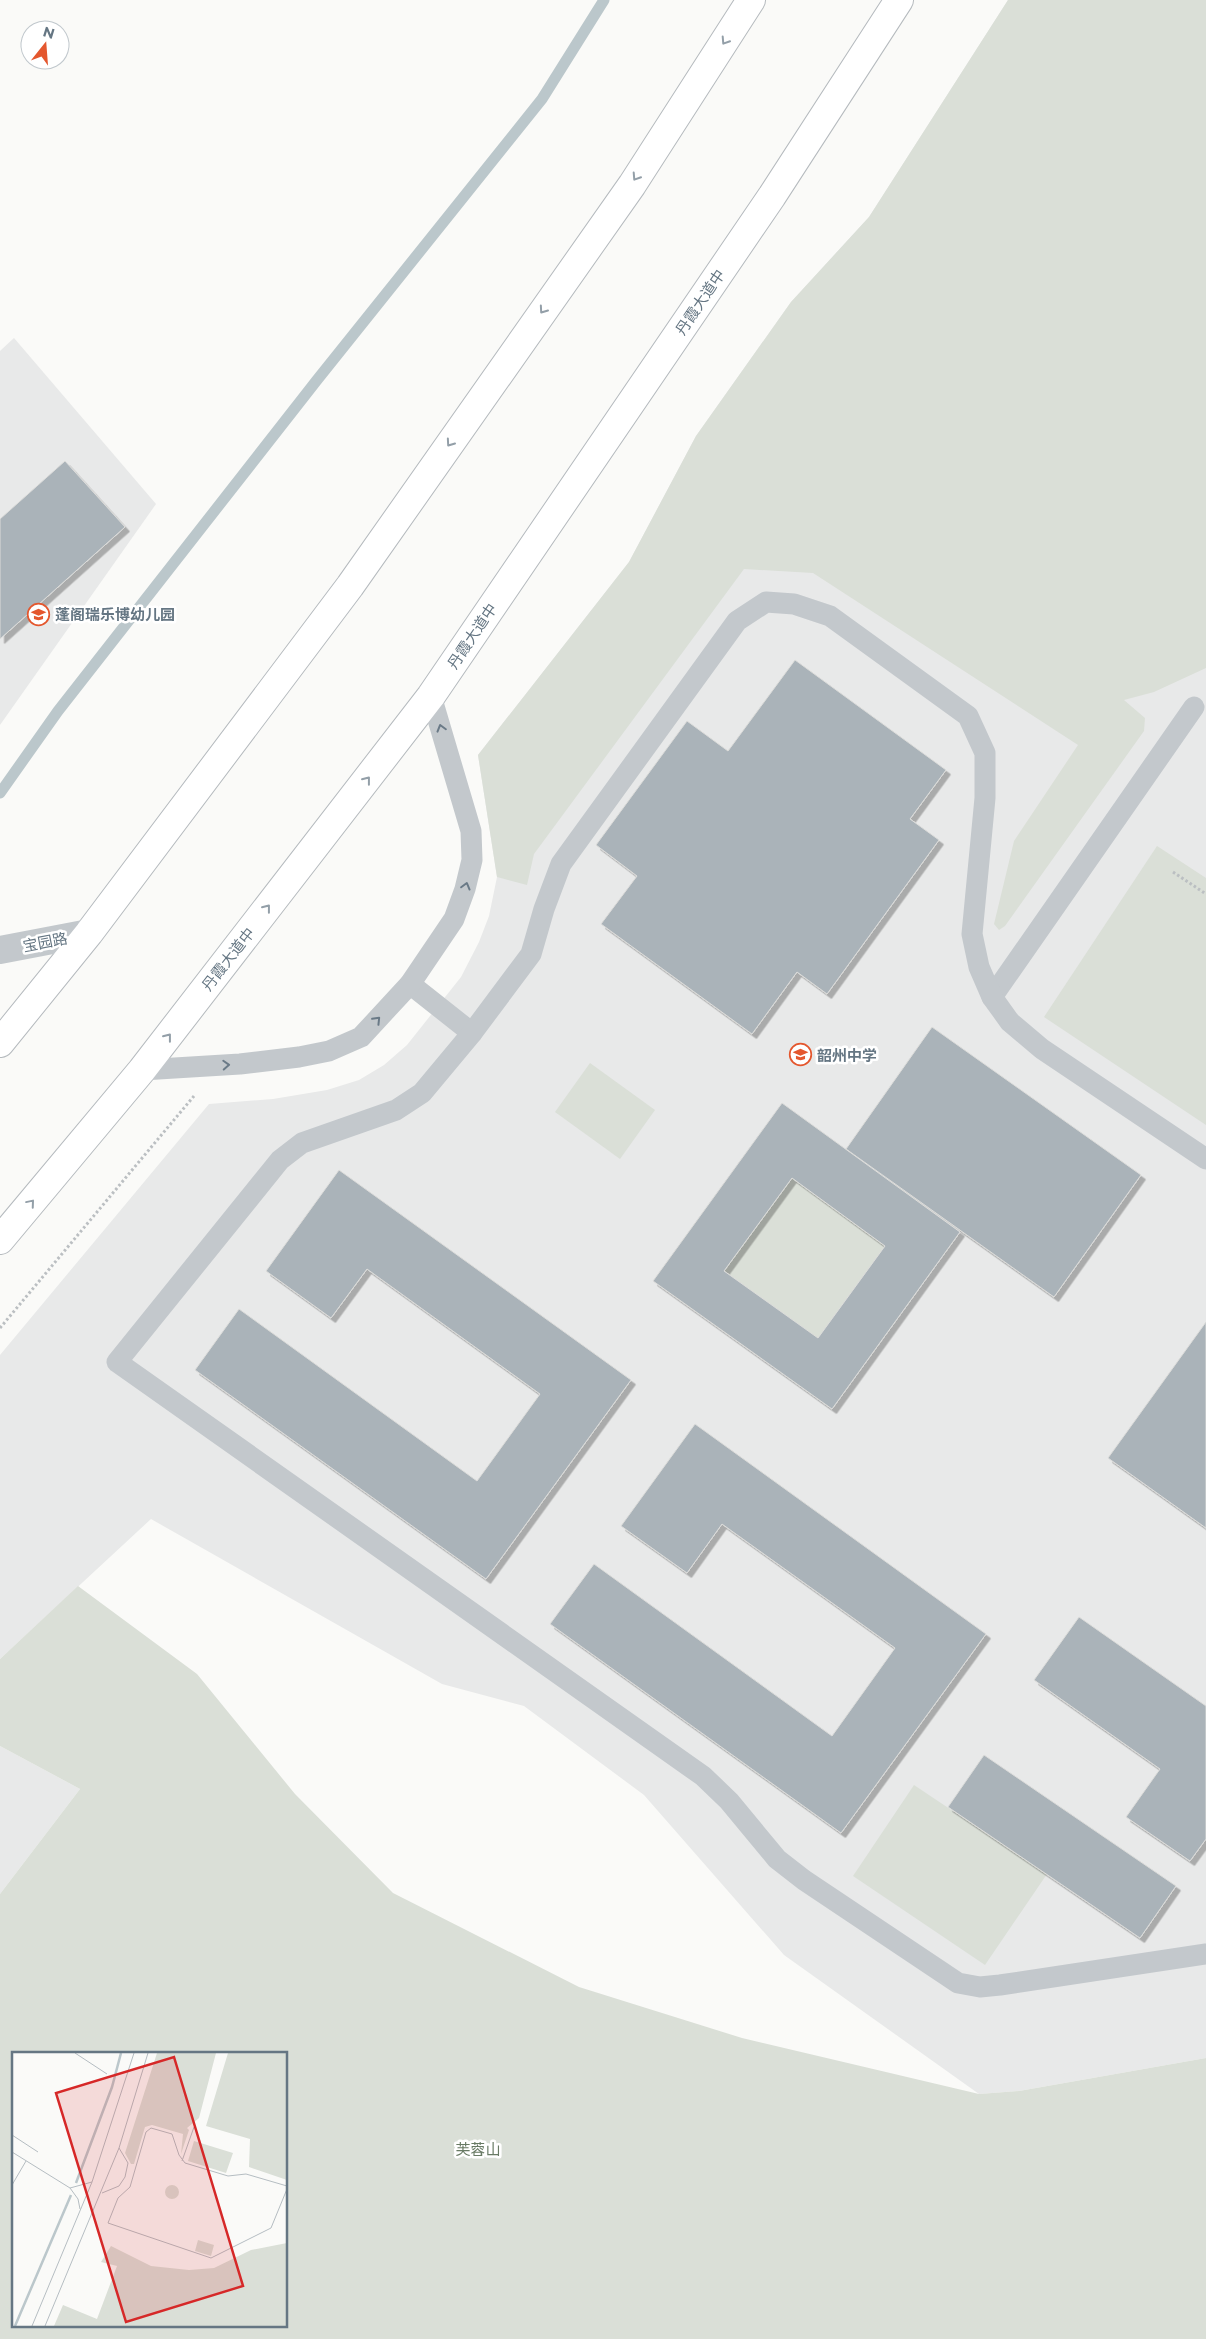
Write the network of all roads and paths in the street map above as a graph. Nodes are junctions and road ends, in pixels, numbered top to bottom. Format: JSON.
{"nodes":[{"id":1,"x":751,"y":0,"type":"edge"},
{"id":2,"x":899,"y":0,"type":"edge"},
{"id":3,"x":432,"y":696,"type":"junction"},
{"id":4,"x":1194,"y":707,"type":"dead end"},
{"id":5,"x":1173,"y":872,"type":"dead end"},
{"id":6,"x":1206,"y":894,"type":"edge"},
{"id":7,"x":90,"y":933,"type":"junction"},
{"id":8,"x":0,"y":950,"type":"edge"},
{"id":9,"x":410,"y":984,"type":"junction"},
{"id":10,"x":992,"y":997,"type":"junction"},
{"id":11,"x":472,"y":1032,"type":"junction"},
{"id":12,"x":0,"y":1043,"type":"edge"},
{"id":13,"x":221,"y":1065,"type":"junction"},
{"id":14,"x":142,"y":1070,"type":"junction"},
{"id":15,"x":1206,"y":1159,"type":"edge"},
{"id":16,"x":0,"y":1240,"type":"edge"},
{"id":17,"x":0,"y":1328,"type":"edge"},
{"id":18,"x":1206,"y":1954,"type":"edge"}],
"edges":[{"from":1,"to":7,"type":"main road","one_way":true},
{"from":2,"to":3,"type":"main road","name":"丹霞大道中"},
{"from":9,"to":3,"type":"lane","one_way":true},
{"from":14,"to":3,"type":"main road","name":"丹霞大道中","one_way":true},
{"from":4,"to":10,"type":"lane"},
{"from":5,"to":6,"type":"path"},
{"from":7,"to":8,"type":"street","name":"宝园路"},
{"from":7,"to":12,"type":"main road"},
{"from":9,"to":11,"type":"lane"},
{"from":13,"to":9,"type":"lane","one_way":true},
{"from":10,"to":11,"type":"lane"},
{"from":10,"to":15,"type":"lane"},
{"from":11,"to":18,"type":"lane"},
{"from":13,"to":14,"type":"lane"},
{"from":13,"to":17,"type":"path"},
{"from":16,"to":14,"type":"main road","name":"丹霞大道中","one_way":true}]}
